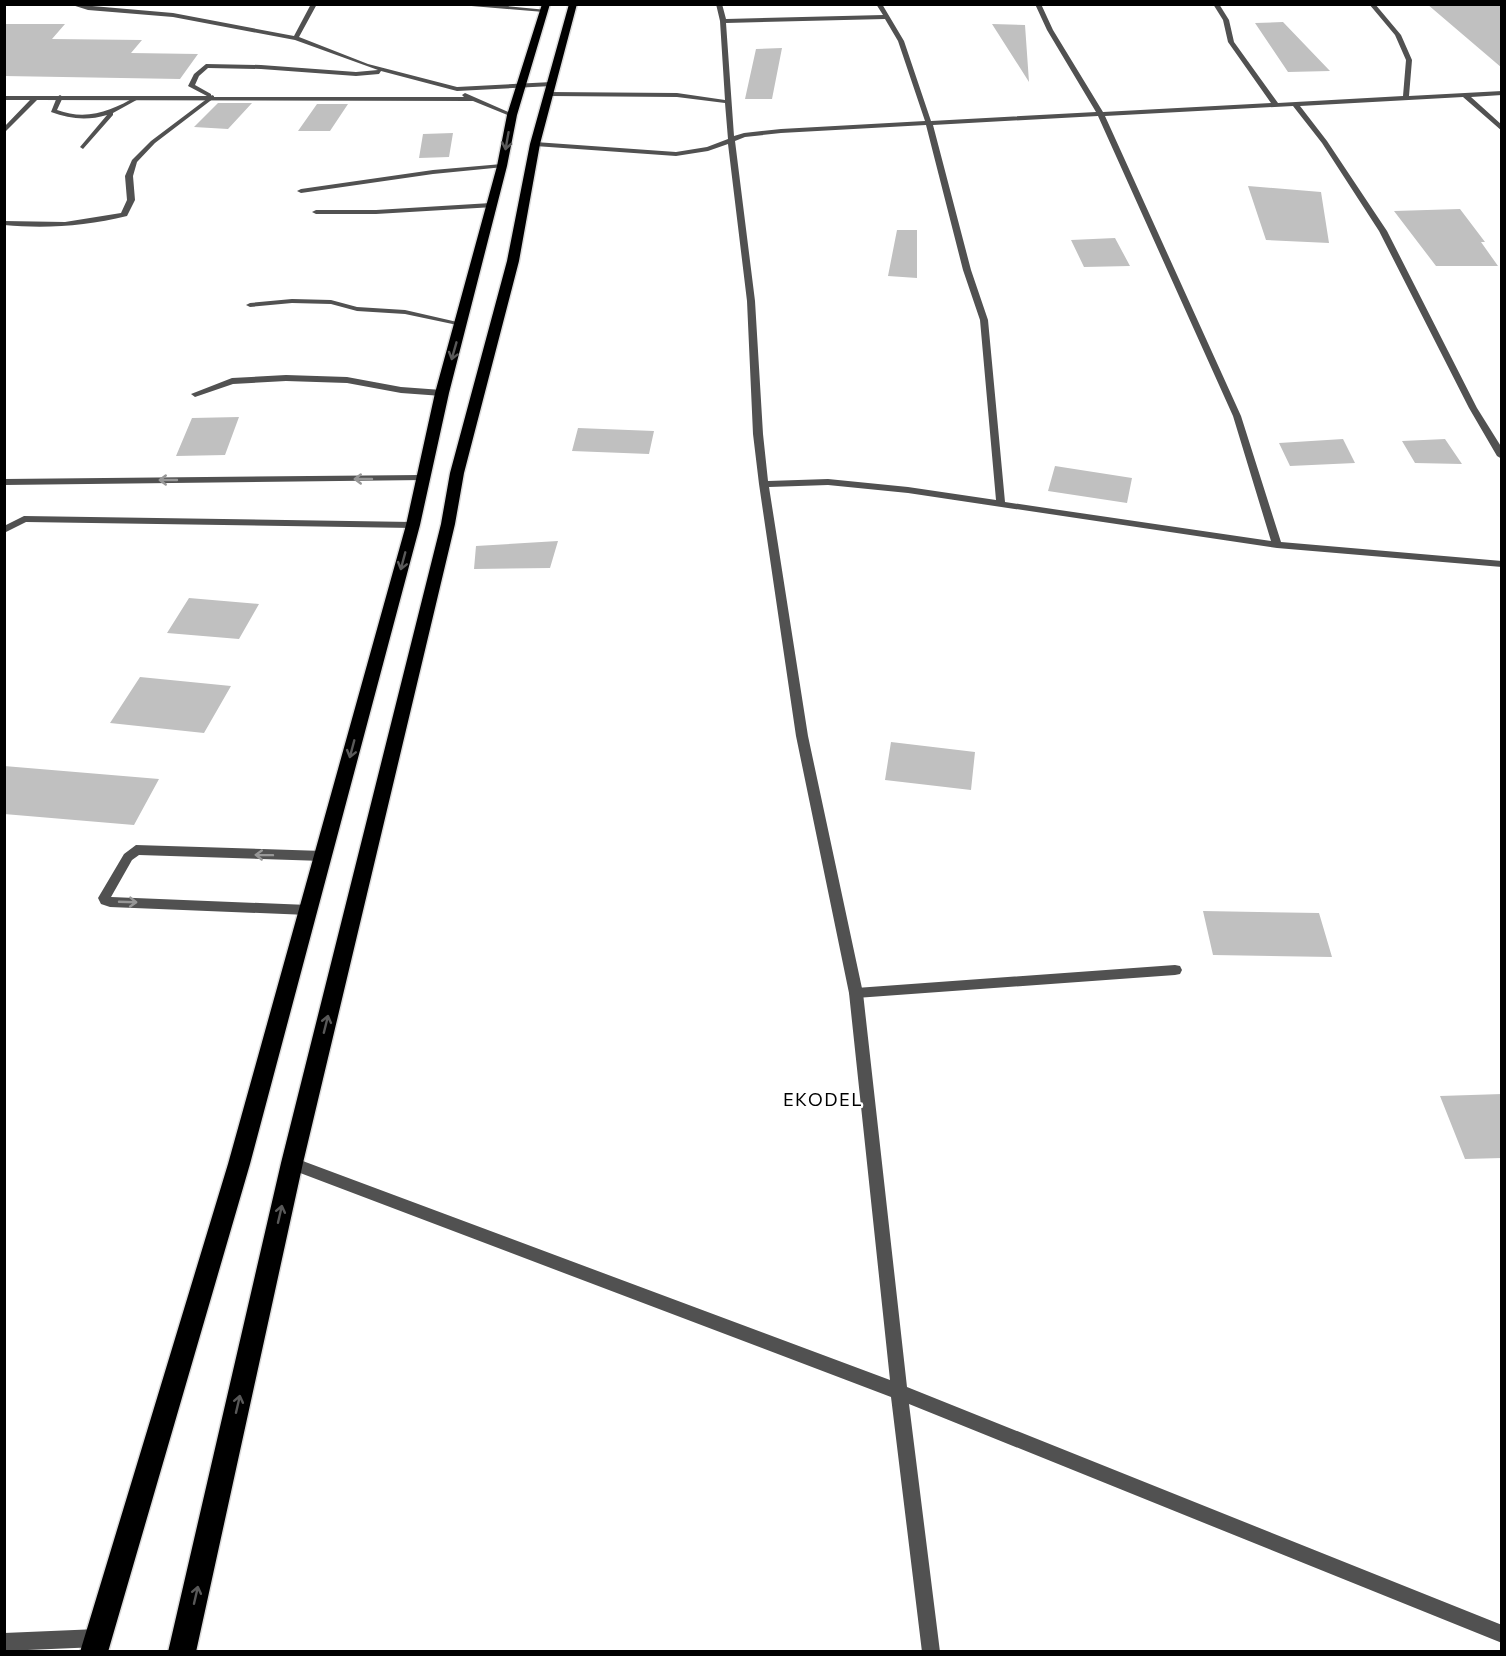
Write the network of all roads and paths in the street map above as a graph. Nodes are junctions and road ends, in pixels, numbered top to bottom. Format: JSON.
{"nodes":[{"id":1,"x":72,"y":4,"type":"edge"},
{"id":2,"x":176,"y":4,"type":"edge"},
{"id":3,"x":314,"y":4,"type":"edge"},
{"id":4,"x":451,"y":4,"type":"edge"},
{"id":5,"x":573,"y":4,"type":"edge"},
{"id":6,"x":719,"y":4,"type":"edge"},
{"id":7,"x":879,"y":4,"type":"edge"},
{"id":8,"x":1038,"y":4,"type":"edge"},
{"id":9,"x":1216,"y":4,"type":"edge"},
{"id":10,"x":1372,"y":4,"type":"edge"},
{"id":11,"x":474,"y":5,"type":"edge"},
{"id":12,"x":545,"y":7,"type":"edge"},
{"id":13,"x":173,"y":15,"type":"junction"},
{"id":14,"x":887,"y":17,"type":"junction"},
{"id":15,"x":723,"y":21,"type":"junction"},
{"id":16,"x":296,"y":38,"type":"junction"},
{"id":17,"x":386,"y":71,"type":"junction"},
{"id":18,"x":522,"y":84,"type":"junction"},
{"id":19,"x":457,"y":89,"type":"junction"},
{"id":20,"x":551,"y":89,"type":"junction"},
{"id":21,"x":1502,"y":93,"type":"edge"},
{"id":22,"x":1465,"y":95,"type":"junction"},
{"id":23,"x":60,"y":97,"type":"junction"},
{"id":24,"x":139,"y":97,"type":"junction"},
{"id":25,"x":213,"y":97,"type":"junction"},
{"id":26,"x":4,"y":98,"type":"edge"},
{"id":27,"x":36,"y":98,"type":"junction"},
{"id":28,"x":1406,"y":98,"type":"junction"},
{"id":29,"x":471,"y":99,"type":"junction"},
{"id":30,"x":729,"y":102,"type":"junction"},
{"id":31,"x":1295,"y":104,"type":"junction"},
{"id":32,"x":1276,"y":105,"type":"junction"},
{"id":33,"x":111,"y":114,"type":"junction"},
{"id":34,"x":512,"y":115,"type":"junction"},
{"id":35,"x":1101,"y":115,"type":"junction"},
{"id":36,"x":929,"y":124,"type":"junction"},
{"id":37,"x":1502,"y":129,"type":"edge"},
{"id":38,"x":4,"y":131,"type":"edge"},
{"id":39,"x":731,"y":139,"type":"junction"},
{"id":40,"x":535,"y":144,"type":"junction"},
{"id":41,"x":83,"y":147,"type":"dead end"},
{"id":42,"x":502,"y":166,"type":"junction"},
{"id":43,"x":301,"y":191,"type":"dead end"},
{"id":44,"x":491,"y":205,"type":"junction"},
{"id":45,"x":316,"y":212,"type":"dead end"},
{"id":46,"x":4,"y":223,"type":"edge"},
{"id":47,"x":250,"y":305,"type":"dead end"},
{"id":48,"x":462,"y":324,"type":"junction"},
{"id":49,"x":442,"y":393,"type":"junction"},
{"id":50,"x":195,"y":394,"type":"dead end"},
{"id":51,"x":1502,"y":456,"type":"edge"},
{"id":52,"x":422,"y":478,"type":"junction"},
{"id":53,"x":4,"y":482,"type":"edge"},
{"id":54,"x":764,"y":484,"type":"junction"},
{"id":55,"x":1001,"y":504,"type":"junction"},
{"id":56,"x":413,"y":525,"type":"junction"},
{"id":57,"x":4,"y":530,"type":"edge"},
{"id":58,"x":1277,"y":545,"type":"junction"},
{"id":59,"x":1502,"y":564,"type":"edge"},
{"id":60,"x":323,"y":856,"type":"junction"},
{"id":61,"x":308,"y":910,"type":"junction"},
{"id":62,"x":1175,"y":970,"type":"dead end"},
{"id":63,"x":856,"y":993,"type":"junction"},
{"id":64,"x":292,"y":1163,"type":"junction"},
{"id":65,"x":899,"y":1392,"type":"junction"},
{"id":66,"x":1502,"y":1634,"type":"edge"},
{"id":67,"x":4,"y":1642,"type":"edge"},
{"id":68,"x":96,"y":1645,"type":"edge"},
{"id":69,"x":182,"y":1652,"type":"edge"},
{"id":70,"x":931,"y":1652,"type":"edge"}],
"edges":[{"from":1,"to":13,"type":"street"},
{"from":2,"to":13,"type":"street"},
{"from":3,"to":16,"type":"street"},
{"from":4,"to":11,"type":"street"},
{"from":5,"to":20,"type":"highway"},
{"from":6,"to":15,"type":"street"},
{"from":7,"to":14,"type":"street"},
{"from":8,"to":35,"type":"street"},
{"from":9,"to":32,"type":"street"},
{"from":10,"to":28,"type":"street"},
{"from":11,"to":12,"type":"street"},
{"from":12,"to":18,"type":"highway"},
{"from":13,"to":16,"type":"street"},
{"from":14,"to":15,"type":"street"},
{"from":14,"to":36,"type":"street"},
{"from":15,"to":30,"type":"street"},
{"from":16,"to":17,"type":"street"},
{"from":17,"to":19,"type":"street"},
{"from":17,"to":25,"type":"street"},
{"from":18,"to":19,"type":"street"},
{"from":18,"to":20,"type":"street"},
{"from":18,"to":34,"type":"highway"},
{"from":19,"to":29,"type":"street"},
{"from":20,"to":30,"type":"street"},
{"from":20,"to":40,"type":"highway"},
{"from":21,"to":22,"type":"street"},
{"from":22,"to":28,"type":"street"},
{"from":22,"to":37,"type":"street"},
{"from":23,"to":24,"type":"street"},
{"from":23,"to":27,"type":"street"},
{"from":23,"to":33,"type":"street"},
{"from":24,"to":25,"type":"street"},
{"from":24,"to":33,"type":"street"},
{"from":25,"to":29,"type":"street"},
{"from":25,"to":46,"type":"street"},
{"from":26,"to":27,"type":"street"},
{"from":27,"to":38,"type":"street"},
{"from":28,"to":31,"type":"street"},
{"from":29,"to":34,"type":"street"},
{"from":30,"to":39,"type":"street"},
{"from":31,"to":32,"type":"street"},
{"from":31,"to":51,"type":"street"},
{"from":32,"to":35,"type":"street"},
{"from":33,"to":41,"type":"street"},
{"from":34,"to":42,"type":"highway","one_way":true},
{"from":35,"to":36,"type":"street"},
{"from":35,"to":58,"type":"street"},
{"from":36,"to":39,"type":"street"},
{"from":36,"to":55,"type":"street"},
{"from":39,"to":40,"type":"street"},
{"from":39,"to":54,"type":"street"},
{"from":64,"to":40,"type":"highway","one_way":true},
{"from":42,"to":43,"type":"street"},
{"from":42,"to":44,"type":"highway"},
{"from":44,"to":45,"type":"street"},
{"from":44,"to":48,"type":"highway"},
{"from":47,"to":48,"type":"street"},
{"from":48,"to":49,"type":"highway","one_way":true},
{"from":49,"to":50,"type":"street"},
{"from":49,"to":52,"type":"highway"},
{"from":52,"to":53,"type":"street","one_way":true},
{"from":52,"to":56,"type":"highway"},
{"from":54,"to":55,"type":"street"},
{"from":54,"to":63,"type":"street"},
{"from":55,"to":58,"type":"street"},
{"from":56,"to":57,"type":"street"},
{"from":56,"to":60,"type":"highway","one_way":true},
{"from":58,"to":59,"type":"street"},
{"from":60,"to":61,"type":"highway"},
{"from":60,"to":61,"type":"street","one_way":true},
{"from":61,"to":68,"type":"highway"},
{"from":62,"to":63,"type":"street"},
{"from":63,"to":65,"type":"street"},
{"from":64,"to":65,"type":"street"},
{"from":69,"to":64,"type":"highway","one_way":true},
{"from":65,"to":66,"type":"street"},
{"from":65,"to":70,"type":"street"},
{"from":67,"to":68,"type":"street"}]}
